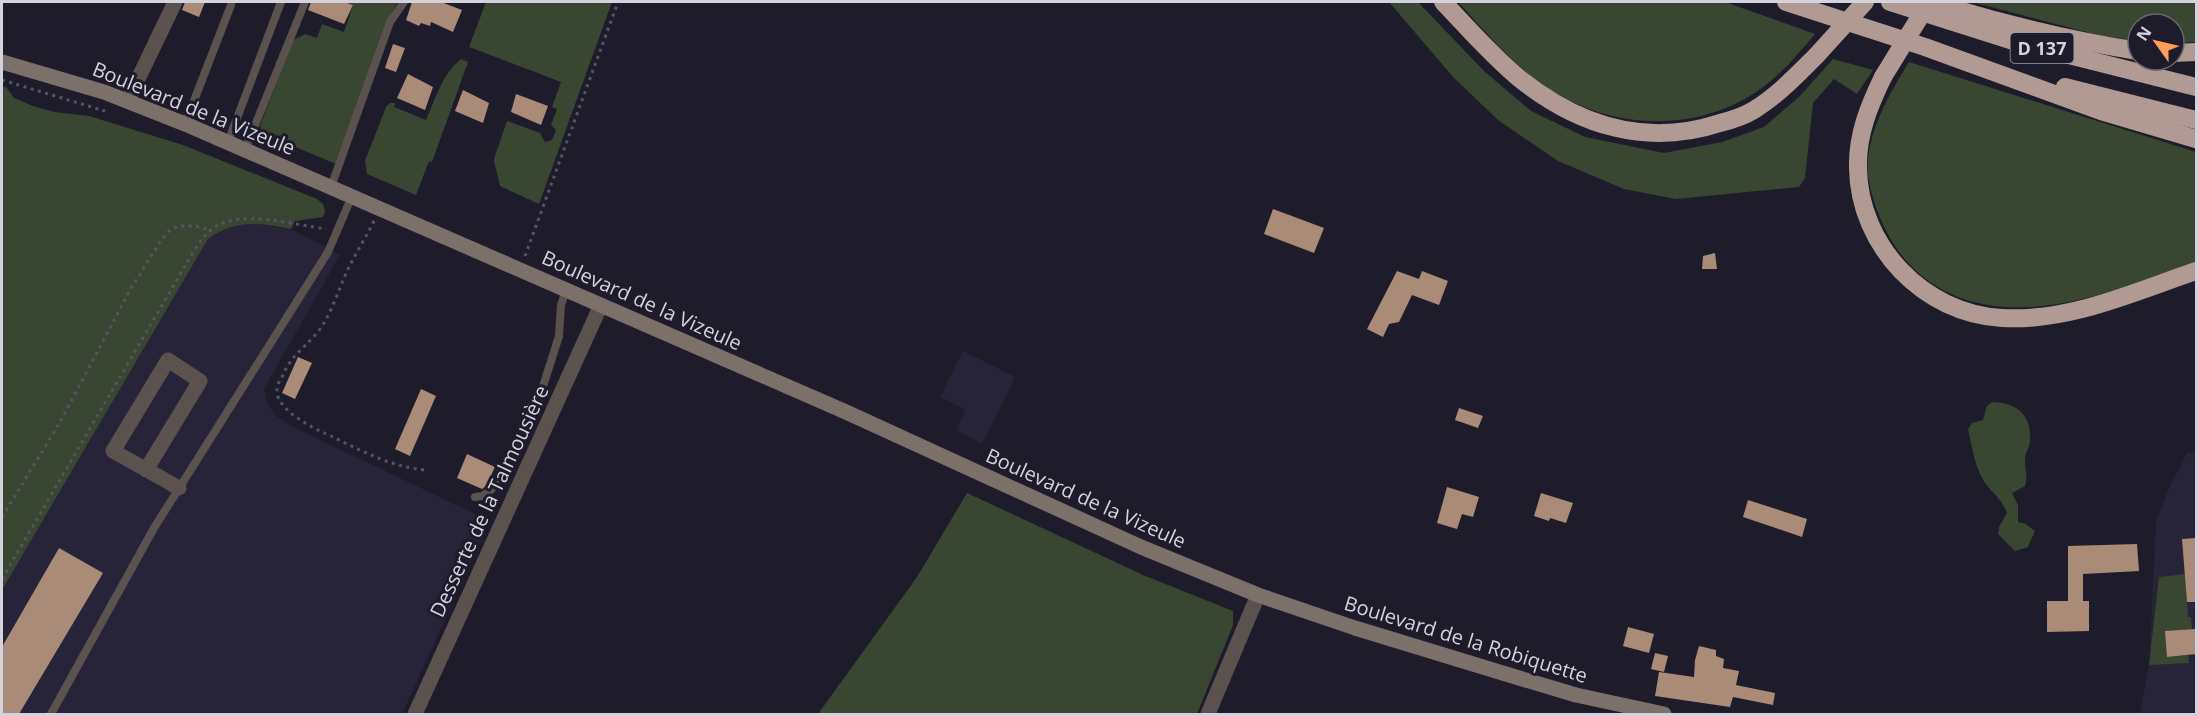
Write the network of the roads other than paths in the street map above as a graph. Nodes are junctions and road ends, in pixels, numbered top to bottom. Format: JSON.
{"nodes":[{"id":1,"x":175,"y":2,"type":"edge"},
{"id":2,"x":282,"y":2,"type":"edge"},
{"id":3,"x":306,"y":2,"type":"edge"},
{"id":4,"x":404,"y":2,"type":"edge"},
{"id":5,"x":1443,"y":2,"type":"edge"},
{"id":6,"x":1786,"y":2,"type":"edge"},
{"id":7,"x":1865,"y":2,"type":"edge"},
{"id":8,"x":1890,"y":2,"type":"edge"},
{"id":9,"x":1930,"y":2,"type":"edge"},
{"id":10,"x":231,"y":5,"type":"dead end"},
{"id":11,"x":1925,"y":47,"type":"junction"},
{"id":12,"x":2126,"y":49,"type":"edge"},
{"id":13,"x":2,"y":62,"type":"edge"},
{"id":14,"x":2196,"y":87,"type":"edge"},
{"id":15,"x":128,"y":100,"type":"junction"},
{"id":16,"x":2196,"y":120,"type":"edge"},
{"id":17,"x":185,"y":124,"type":"junction"},
{"id":18,"x":2196,"y":139,"type":"edge"},
{"id":19,"x":228,"y":142,"type":"junction"},
{"id":20,"x":245,"y":150,"type":"junction"},
{"id":21,"x":330,"y":187,"type":"junction"},
{"id":22,"x":352,"y":196,"type":"junction"},
{"id":23,"x":2196,"y":272,"type":"edge"},
{"id":24,"x":566,"y":290,"type":"junction"},
{"id":25,"x":601,"y":305,"type":"junction"},
{"id":26,"x":146,"y":470,"type":"junction"},
{"id":27,"x":179,"y":489,"type":"junction"},
{"id":28,"x":475,"y":496,"type":"dead end"},
{"id":29,"x":1258,"y":595,"type":"junction"},
{"id":30,"x":51,"y":714,"type":"edge"},
{"id":31,"x":415,"y":714,"type":"edge"},
{"id":32,"x":1208,"y":714,"type":"edge"},
{"id":33,"x":1664,"y":714,"type":"edge"}],
"edges":[{"from":1,"to":15,"type":"street"},
{"from":2,"to":19,"type":"lane"},
{"from":3,"to":20,"type":"lane"},
{"from":4,"to":21,"type":"lane"},
{"from":5,"to":7,"type":"highway","bridge":true},
{"from":6,"to":11,"type":"highway","number":"D 137"},
{"from":8,"to":14,"type":"highway","number":"D 137"},
{"from":9,"to":12,"type":"highway"},
{"from":9,"to":23,"type":"highway","bridge":true},
{"from":10,"to":17,"type":"lane"},
{"from":11,"to":16,"type":"highway","number":"D 137"},
{"from":11,"to":18,"type":"highway"},
{"from":13,"to":15,"type":"main road","name":"Boulevard de la Vizeule"},
{"from":15,"to":17,"type":"main road","name":"Boulevard de la Vizeule"},
{"from":17,"to":19,"type":"main road","name":"Boulevard de la Vizeule"},
{"from":19,"to":20,"type":"main road","name":"Boulevard de la Vizeule"},
{"from":20,"to":21,"type":"main road","name":"Boulevard de la Vizeule"},
{"from":21,"to":22,"type":"main road","name":"Boulevard de la Vizeule"},
{"from":22,"to":24,"type":"main road","name":"Boulevard de la Vizeule"},
{"from":22,"to":27,"type":"lane"},
{"from":24,"to":25,"type":"main road","name":"Boulevard de la Vizeule"},
{"from":24,"to":28,"type":"lane"},
{"from":25,"to":29,"type":"main road","name":"Boulevard de la Vizeule"},
{"from":25,"to":31,"type":"street","name":"Desserte de la Talmousière"},
{"from":26,"to":26,"type":"street"},
{"from":26,"to":27,"type":"street"},
{"from":27,"to":30,"type":"lane"},
{"from":29,"to":32,"type":"street"},
{"from":29,"to":33,"type":"main road","name":"Boulevard de la Robiquette"}]}
